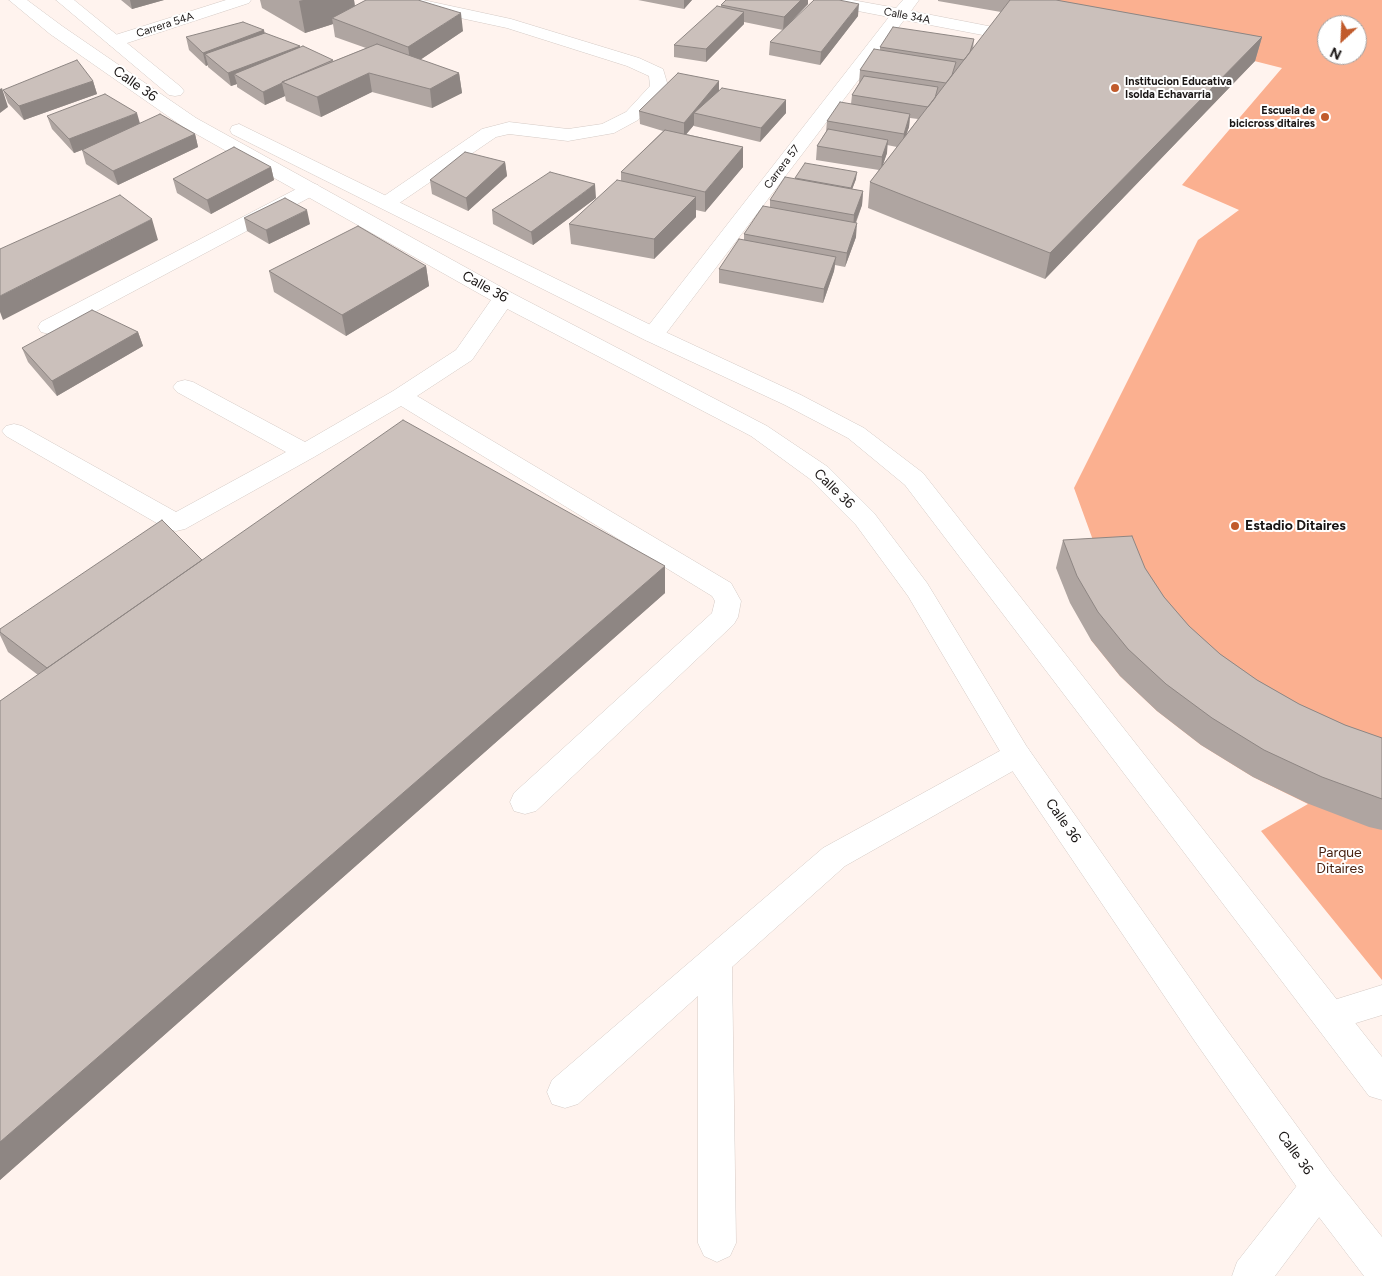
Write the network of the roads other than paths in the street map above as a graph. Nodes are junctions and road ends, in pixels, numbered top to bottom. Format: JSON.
{"nodes":[{"id":1,"x":18,"y":0,"type":"edge"},
{"id":2,"x":64,"y":0,"type":"edge"},
{"id":3,"x":243,"y":0,"type":"edge"},
{"id":4,"x":400,"y":0,"type":"edge"},
{"id":5,"x":827,"y":0,"type":"edge"},
{"id":6,"x":905,"y":7,"type":"edge"},
{"id":7,"x":988,"y":31,"type":"edge"},
{"id":8,"x":115,"y":41,"type":"junction"},
{"id":9,"x":311,"y":189,"type":"junction"},
{"id":10,"x":388,"y":202,"type":"junction"},
{"id":11,"x":504,"y":298,"type":"junction"},
{"id":12,"x":49,"y":327,"type":"dead end"},
{"id":13,"x":653,"y":335,"type":"junction"},
{"id":14,"x":185,"y":387,"type":"dead end"},
{"id":15,"x":401,"y":396,"type":"junction"},
{"id":16,"x":14,"y":431,"type":"dead end"},
{"id":17,"x":305,"y":452,"type":"junction"},
{"id":18,"x":176,"y":522,"type":"junction"},
{"id":19,"x":151,"y":538,"type":"edge"},
{"id":20,"x":1017,"y":755,"type":"junction"},
{"id":21,"x":525,"y":802,"type":"dead end"},
{"id":22,"x":715,"y":961,"type":"junction"},
{"id":23,"x":1382,"y":1000,"type":"edge"},
{"id":24,"x":1330,"y":1016,"type":"junction"},
{"id":25,"x":1382,"y":1084,"type":"edge"},
{"id":26,"x":565,"y":1092,"type":"dead end"},
{"id":27,"x":1319,"y":1187,"type":"junction"},
{"id":28,"x":717,"y":1242,"type":"dead end"},
{"id":29,"x":1382,"y":1268,"type":"edge"},
{"id":30,"x":1251,"y":1276,"type":"edge"}],
"edges":[{"from":1,"to":9,"type":"main road","name":"Calle 36"},
{"from":2,"to":8,"type":"main road","name":"Calle 36"},
{"from":3,"to":8,"type":"main road","name":"Carrera 54A"},
{"from":4,"to":10,"type":"main road"},
{"from":5,"to":6,"type":"main road","name":"Calle 34A"},
{"from":6,"to":7,"type":"main road","name":"Calle 34A"},
{"from":6,"to":13,"type":"main road","name":"Carrera 57"},
{"from":8,"to":10,"type":"main road","name":"Calle 36"},
{"from":9,"to":11,"type":"main road","name":"Calle 36"},
{"from":9,"to":12,"type":"main road"},
{"from":10,"to":13,"type":"main road","name":"Calle 36"},
{"from":11,"to":15,"type":"main road"},
{"from":11,"to":20,"type":"main road","name":"Calle 36"},
{"from":13,"to":24,"type":"main road","name":"Calle 36"},
{"from":14,"to":17,"type":"main road"},
{"from":15,"to":17,"type":"main road"},
{"from":15,"to":21,"type":"main road"},
{"from":16,"to":18,"type":"main road"},
{"from":17,"to":18,"type":"main road"},
{"from":18,"to":19,"type":"main road"},
{"from":20,"to":22,"type":"main road"},
{"from":20,"to":27,"type":"main road","name":"Calle 36"},
{"from":22,"to":26,"type":"main road"},
{"from":22,"to":28,"type":"main road"},
{"from":23,"to":24,"type":"main road"},
{"from":24,"to":25,"type":"main road","name":"Calle 36"},
{"from":27,"to":29,"type":"main road","name":"Calle 36"},
{"from":27,"to":30,"type":"main road"}]}
